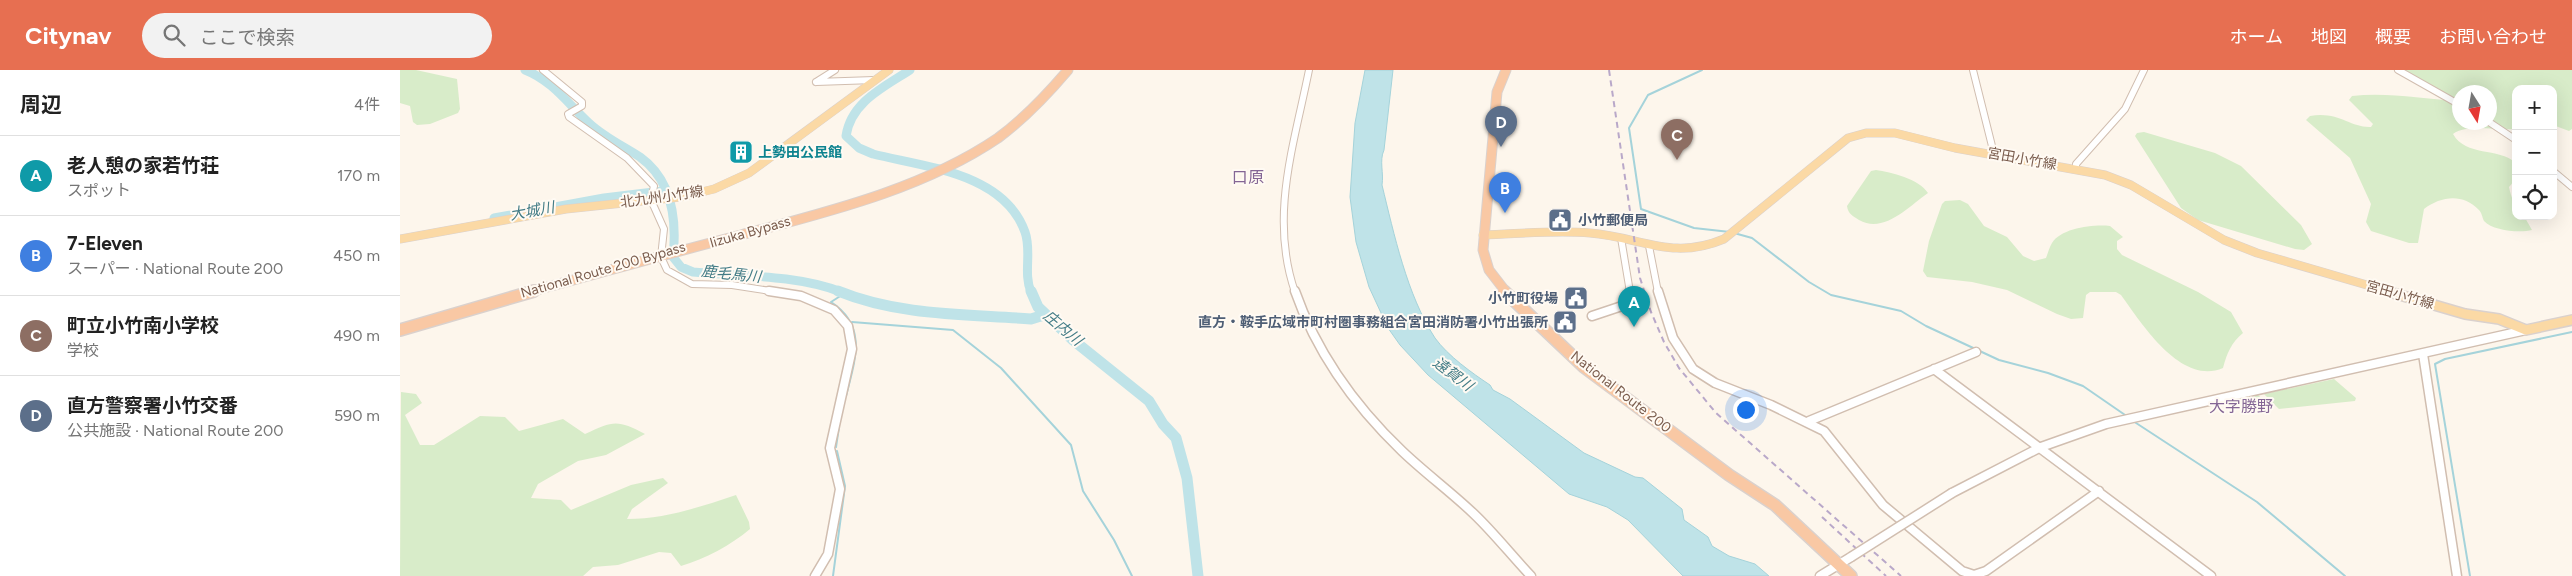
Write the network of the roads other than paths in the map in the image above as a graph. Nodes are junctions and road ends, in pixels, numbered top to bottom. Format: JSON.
{"nodes":[{"id":1,"x":543,"y":70,"type":"edge"},
{"id":2,"x":835,"y":70,"type":"edge"},
{"id":3,"x":889,"y":70,"type":"edge"},
{"id":4,"x":1063,"y":70,"type":"edge"},
{"id":5,"x":1068,"y":70,"type":"edge"},
{"id":6,"x":1309,"y":70,"type":"edge"},
{"id":7,"x":1506,"y":70,"type":"edge"},
{"id":8,"x":1973,"y":70,"type":"edge"},
{"id":9,"x":2144,"y":70,"type":"edge"},
{"id":10,"x":2398,"y":70,"type":"edge"},
{"id":11,"x":874,"y":80,"type":"junction"},
{"id":12,"x":2452,"y":100,"type":"edge"},
{"id":13,"x":2497,"y":127,"type":"edge"},
{"id":14,"x":2512,"y":137,"type":"edge"},
{"id":15,"x":1994,"y":154,"type":"junction"},
{"id":16,"x":948,"y":163,"type":"junction"},
{"id":17,"x":2076,"y":168,"type":"junction"},
{"id":18,"x":2557,"y":174,"type":"edge"},
{"id":19,"x":2572,"y":187,"type":"edge"},
{"id":20,"x":653,"y":196,"type":"junction"},
{"id":21,"x":1483,"y":235,"type":"junction"},
{"id":22,"x":1620,"y":238,"type":"junction"},
{"id":23,"x":400,"y":239,"type":"edge"},
{"id":24,"x":1649,"y":246,"type":"junction"},
{"id":25,"x":663,"y":255,"type":"junction"},
{"id":26,"x":1592,"y":316,"type":"dead end"},
{"id":27,"x":2572,"y":320,"type":"edge"},
{"id":28,"x":400,"y":329,"type":"edge"},
{"id":29,"x":2526,"y":330,"type":"junction"},
{"id":30,"x":1976,"y":352,"type":"dead end"},
{"id":31,"x":2423,"y":354,"type":"junction"},
{"id":32,"x":1934,"y":369,"type":"junction"},
{"id":33,"x":1809,"y":421,"type":"junction"},
{"id":34,"x":2041,"y":447,"type":"junction"},
{"id":35,"x":2100,"y":491,"type":"junction"},
{"id":36,"x":1835,"y":567,"type":"junction"},
{"id":37,"x":815,"y":576,"type":"edge"},
{"id":38,"x":1531,"y":576,"type":"edge"},
{"id":39,"x":1820,"y":576,"type":"edge"},
{"id":40,"x":1851,"y":576,"type":"edge"},
{"id":41,"x":2211,"y":576,"type":"edge"},
{"id":42,"x":2458,"y":576,"type":"edge"}],
"edges":[{"from":1,"to":20,"type":"street"},
{"from":2,"to":11,"type":"street"},
{"from":3,"to":11,"type":"main road","name":"北九州小竹線"},
{"from":4,"to":16,"type":"highway"},
{"from":5,"to":16,"type":"highway","name":"Iizuka Bypass"},
{"from":6,"to":38,"type":"street"},
{"from":7,"to":21,"type":"highway","name":"National Route 200"},
{"from":8,"to":15,"type":"street"},
{"from":9,"to":17,"type":"street"},
{"from":10,"to":12,"type":"street"},
{"from":11,"to":20,"type":"main road","name":"北九州小竹線"},
{"from":13,"to":14,"type":"street"},
{"from":15,"to":17,"type":"main road","name":"宮田小竹線"},
{"from":15,"to":24,"type":"main road","name":"宮田小竹線"},
{"from":16,"to":25,"type":"highway","name":"Iizuka Bypass"},
{"from":17,"to":29,"type":"main road","name":"宮田小竹線"},
{"from":18,"to":19,"type":"street"},
{"from":20,"to":23,"type":"main road","name":"北九州小竹線"},
{"from":20,"to":25,"type":"street"},
{"from":21,"to":22,"type":"main road","name":"宮田小竹線"},
{"from":21,"to":36,"type":"highway","name":"National Route 200"},
{"from":22,"to":24,"type":"main road","name":"宮田小竹線"},
{"from":22,"to":26,"type":"street"},
{"from":24,"to":33,"type":"street"},
{"from":25,"to":28,"type":"highway","name":"Iizuka Bypass"},
{"from":25,"to":37,"type":"street"},
{"from":27,"to":29,"type":"main road"},
{"from":29,"to":31,"type":"street"},
{"from":30,"to":32,"type":"street"},
{"from":31,"to":34,"type":"street"},
{"from":31,"to":42,"type":"street"},
{"from":32,"to":33,"type":"street"},
{"from":32,"to":34,"type":"street"},
{"from":33,"to":35,"type":"street"},
{"from":34,"to":35,"type":"street"},
{"from":34,"to":36,"type":"street","bridge":true},
{"from":35,"to":41,"type":"street"},
{"from":36,"to":39,"type":"street"},
{"from":36,"to":40,"type":"highway","name":"National Route 200"}]}
